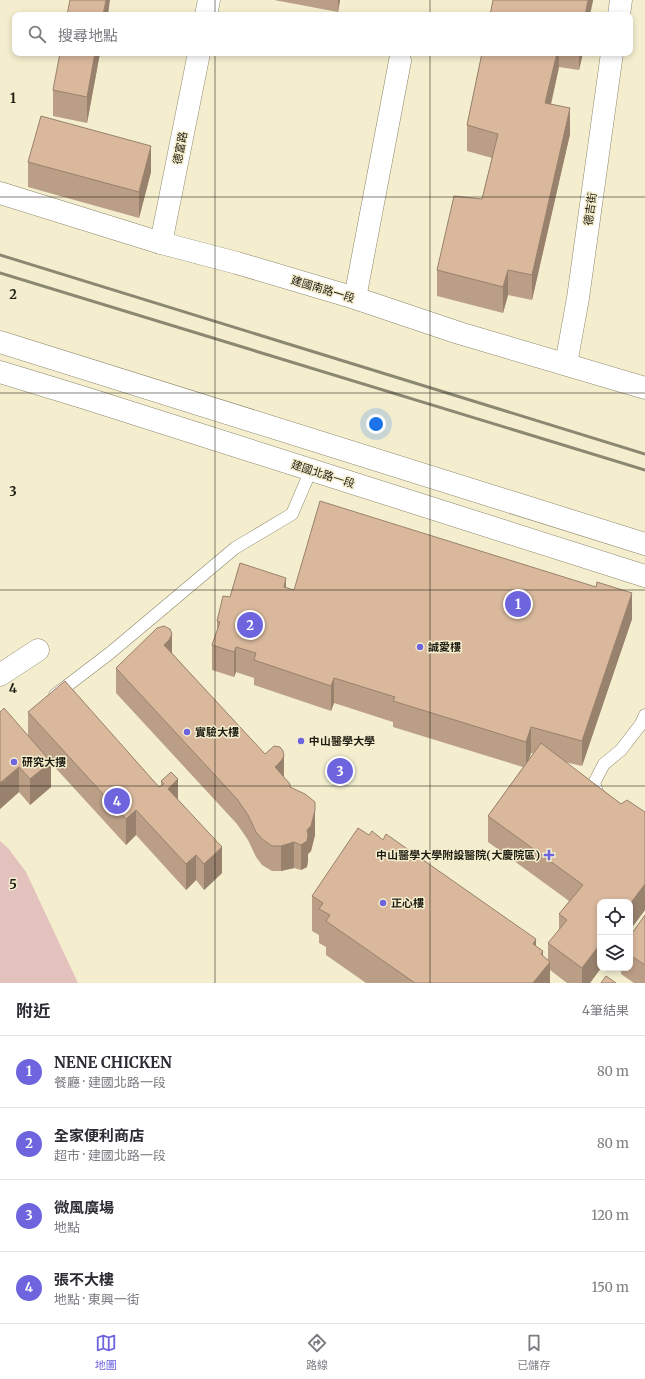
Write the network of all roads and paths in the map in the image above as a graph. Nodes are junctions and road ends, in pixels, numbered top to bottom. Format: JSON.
{"nodes":[{"id":1,"x":209,"y":0,"type":"edge"},
{"id":2,"x":621,"y":0,"type":"edge"},
{"id":3,"x":207,"y":12,"type":"edge"},
{"id":4,"x":619,"y":12,"type":"edge"},
{"id":5,"x":198,"y":56,"type":"edge"},
{"id":6,"x":612,"y":56,"type":"edge"},
{"id":7,"x":400,"y":61,"type":"dead end"},
{"id":8,"x":0,"y":193,"type":"edge"},
{"id":9,"x":162,"y":244,"type":"junction"},
{"id":10,"x":355,"y":298,"type":"junction"},
{"id":11,"x":0,"y":342,"type":"edge"},
{"id":12,"x":566,"y":364,"type":"junction"},
{"id":13,"x":0,"y":372,"type":"edge"},
{"id":14,"x":645,"y":388,"type":"edge"},
{"id":15,"x":312,"y":470,"type":"junction"},
{"id":16,"x":645,"y":544,"type":"edge"},
{"id":17,"x":645,"y":576,"type":"edge"},
{"id":18,"x":38,"y":650,"type":"dead end"},
{"id":19,"x":0,"y":675,"type":"edge"},
{"id":20,"x":51,"y":698,"type":"edge"},
{"id":21,"x":645,"y":715,"type":"edge"},
{"id":22,"x":612,"y":807,"type":"edge"}],
"edges":[{"from":1,"to":3,"type":"street"},
{"from":2,"to":4,"type":"street"},
{"from":5,"to":9,"type":"street","name":"德富路"},
{"from":6,"to":12,"type":"street","name":"德吉街"},
{"from":7,"to":10,"type":"street"},
{"from":8,"to":9,"type":"street","name":"建國南路一段"},
{"from":9,"to":10,"type":"street","name":"建國南路一段"},
{"from":10,"to":12,"type":"street","name":"建國南路一段"},
{"from":11,"to":16,"type":"street"},
{"from":12,"to":14,"type":"street","name":"建國南路一段"},
{"from":13,"to":15,"type":"street","name":"建國北路一段"},
{"from":15,"to":17,"type":"street","name":"建國北路一段"},
{"from":15,"to":20,"type":"lane"},
{"from":18,"to":19,"type":"street"},
{"from":21,"to":22,"type":"lane"}]}
